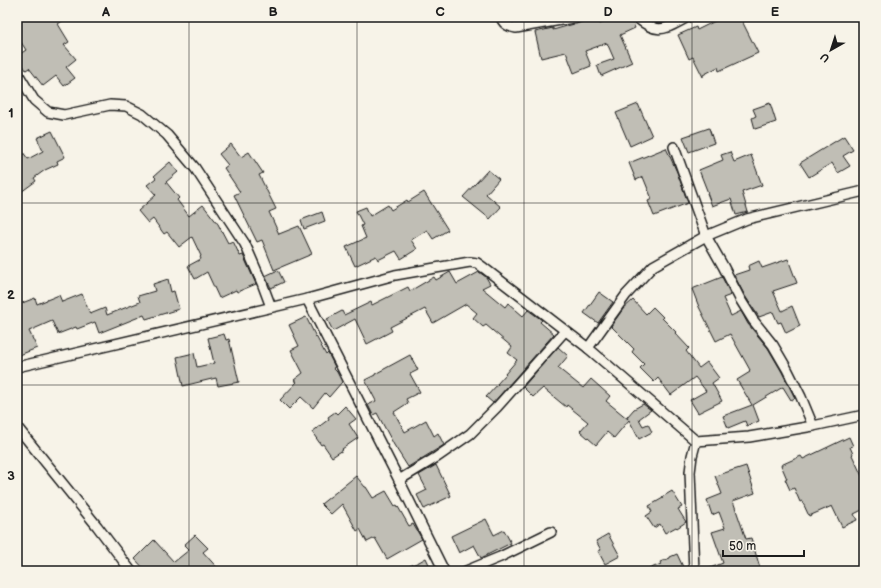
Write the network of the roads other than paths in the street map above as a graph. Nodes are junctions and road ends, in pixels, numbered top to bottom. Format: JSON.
{"nodes":[{"id":1,"x":501,"y":17,"type":"edge"},
{"id":2,"x":578,"y":17,"type":"edge"},
{"id":3,"x":636,"y":17,"type":"edge"},
{"id":4,"x":688,"y":17,"type":"edge"},
{"id":5,"x":17,"y":72,"type":"edge"},
{"id":6,"x":674,"y":147,"type":"dead end"},
{"id":7,"x":864,"y":191,"type":"edge"},
{"id":8,"x":706,"y":236,"type":"junction"},
{"id":9,"x":307,"y":299,"type":"junction"},
{"id":10,"x":271,"y":307,"type":"junction"},
{"id":11,"x":565,"y":331,"type":"junction"},
{"id":12,"x":588,"y":348,"type":"junction"},
{"id":13,"x":17,"y":367,"type":"edge"},
{"id":14,"x":863,"y":417,"type":"edge"},
{"id":15,"x":813,"y":426,"type":"junction"},
{"id":16,"x":17,"y":427,"type":"edge"},
{"id":17,"x":696,"y":441,"type":"junction"},
{"id":18,"x":399,"y":480,"type":"junction"},
{"id":19,"x":551,"y":532,"type":"dead end"},
{"id":20,"x":131,"y":571,"type":"edge"},
{"id":21,"x":444,"y":571,"type":"edge"},
{"id":22,"x":466,"y":571,"type":"edge"},
{"id":23,"x":694,"y":571,"type":"edge"}],
"edges":[{"from":1,"to":2,"type":"street"},
{"from":3,"to":4,"type":"street"},
{"from":5,"to":10,"type":"street"},
{"from":6,"to":8,"type":"street"},
{"from":7,"to":8,"type":"street"},
{"from":8,"to":12,"type":"street"},
{"from":8,"to":15,"type":"street"},
{"from":9,"to":10,"type":"street"},
{"from":9,"to":11,"type":"street"},
{"from":9,"to":18,"type":"street"},
{"from":10,"to":13,"type":"street"},
{"from":11,"to":12,"type":"street"},
{"from":11,"to":18,"type":"street"},
{"from":12,"to":17,"type":"street"},
{"from":14,"to":15,"type":"street"},
{"from":15,"to":17,"type":"street"},
{"from":16,"to":20,"type":"street"},
{"from":17,"to":23,"type":"street"},
{"from":18,"to":21,"type":"street"},
{"from":19,"to":22,"type":"street"}]}
